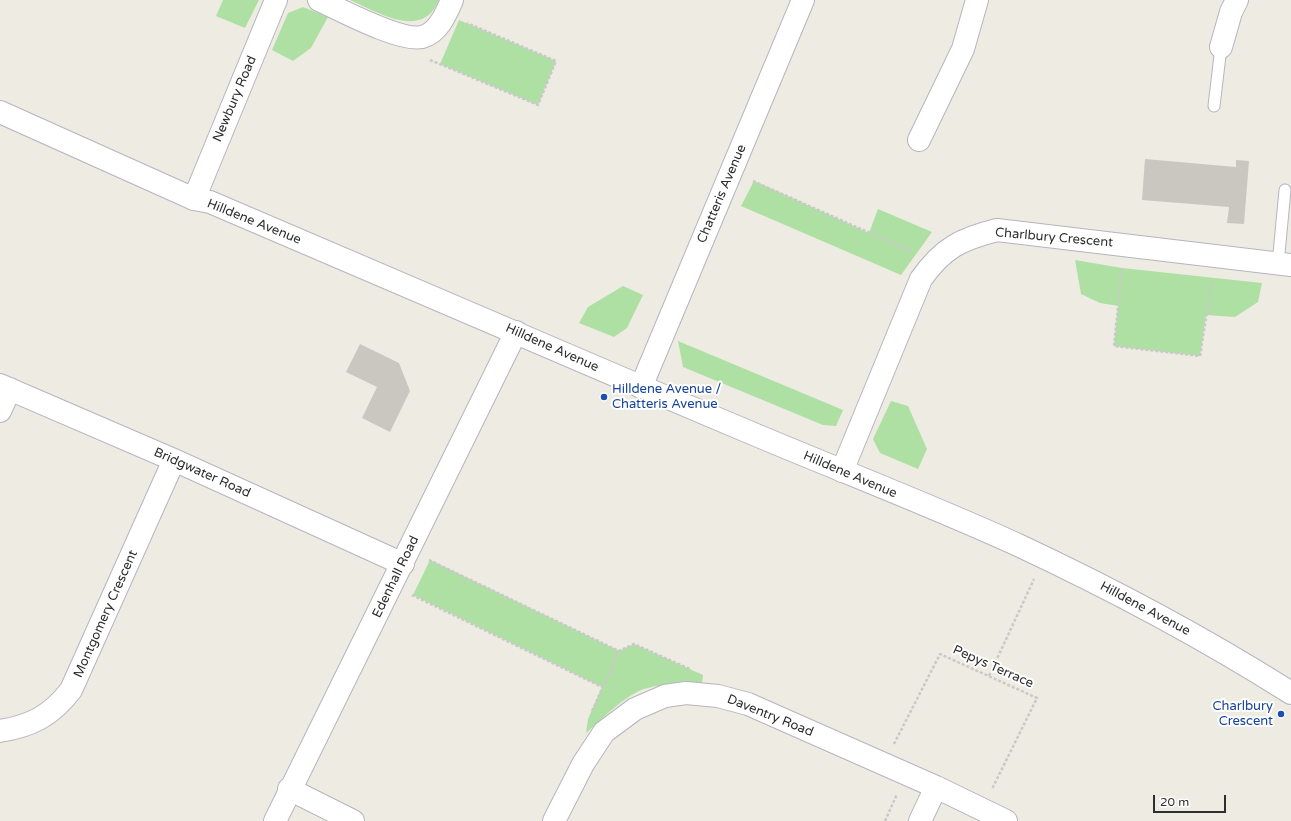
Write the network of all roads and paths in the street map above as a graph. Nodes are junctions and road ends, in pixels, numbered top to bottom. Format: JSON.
{"nodes":[{"id":1,"x":276,"y":0,"type":"edge"},
{"id":2,"x":319,"y":0,"type":"edge"},
{"id":3,"x":452,"y":0,"type":"edge"},
{"id":4,"x":803,"y":0,"type":"edge"},
{"id":5,"x":977,"y":0,"type":"edge"},
{"id":6,"x":1237,"y":0,"type":"edge"},
{"id":7,"x":466,"y":23,"type":"dead end"},
{"id":8,"x":1221,"y":47,"type":"joint"},
{"id":9,"x":426,"y":58,"type":"dead end"},
{"id":10,"x":1214,"y":106,"type":"dead end"},
{"id":11,"x":0,"y":112,"type":"edge"},
{"id":12,"x":919,"y":140,"type":"dead end"},
{"id":13,"x":732,"y":171,"type":"junction"},
{"id":14,"x":1284,"y":190,"type":"dead end"},
{"id":15,"x":194,"y":198,"type":"junction"},
{"id":16,"x":1125,"y":245,"type":"junction"},
{"id":17,"x":1215,"y":256,"type":"junction"},
{"id":18,"x":934,"y":261,"type":"junction"},
{"id":19,"x":1284,"y":264,"type":"edge"},
{"id":20,"x":516,"y":332,"type":"junction"},
{"id":21,"x":5,"y":387,"type":"edge"},
{"id":22,"x":641,"y":387,"type":"junction"},
{"id":23,"x":0,"y":411,"type":"edge"},
{"id":24,"x":174,"y":460,"type":"junction"},
{"id":25,"x":842,"y":471,"type":"junction"},
{"id":26,"x":406,"y":557,"type":"junction"},
{"id":27,"x":1044,"y":558,"type":"junction"},
{"id":28,"x":392,"y":584,"type":"junction"},
{"id":29,"x":620,"y":651,"type":"dead end"},
{"id":30,"x":989,"y":676,"type":"junction"},
{"id":31,"x":602,"y":687,"type":"dead end"},
{"id":32,"x":1291,"y":693,"type":"edge"},
{"id":33,"x":0,"y":731,"type":"edge"},
{"id":34,"x":884,"y":764,"type":"junction"},
{"id":35,"x":906,"y":774,"type":"junction"},
{"id":36,"x":936,"y":787,"type":"junction"},
{"id":37,"x":289,"y":789,"type":"junction"},
{"id":38,"x":982,"y":809,"type":"junction"},
{"id":39,"x":275,"y":821,"type":"edge"},
{"id":40,"x":353,"y":821,"type":"edge"},
{"id":41,"x":554,"y":821,"type":"edge"},
{"id":42,"x":885,"y":821,"type":"edge"},
{"id":43,"x":920,"y":821,"type":"edge"},
{"id":44,"x":1006,"y":821,"type":"edge"}],
"edges":[{"from":1,"to":15,"type":"street","name":"Newbury Road"},
{"from":2,"to":3,"type":"street"},
{"from":4,"to":13,"type":"street","name":"Chatteris Avenue"},
{"from":5,"to":12,"type":"street"},
{"from":6,"to":8,"type":"street"},
{"from":7,"to":9,"type":"path"},
{"from":8,"to":10,"type":"lane"},
{"from":11,"to":15,"type":"street","name":"Hilldene Avenue"},
{"from":13,"to":18,"type":"path"},
{"from":13,"to":22,"type":"street","name":"Chatteris Avenue"},
{"from":14,"to":19,"type":"lane"},
{"from":15,"to":20,"type":"street","name":"Hilldene Avenue"},
{"from":16,"to":17,"type":"street","name":"Charlbury Crescent"},
{"from":16,"to":17,"type":"path"},
{"from":16,"to":18,"type":"street","name":"Charlbury Crescent"},
{"from":17,"to":19,"type":"street","name":"Charlbury Crescent"},
{"from":18,"to":25,"type":"street","name":"Charlbury Crescent"},
{"from":20,"to":22,"type":"street","name":"Hilldene Avenue"},
{"from":20,"to":26,"type":"street","name":"Edenhall Road"},
{"from":21,"to":23,"type":"street"},
{"from":21,"to":24,"type":"street","name":"Bridgwater Road"},
{"from":22,"to":25,"type":"street","name":"Hilldene Avenue"},
{"from":24,"to":26,"type":"street","name":"Bridgwater Road"},
{"from":24,"to":33,"type":"street","name":"Montgomery Crescent"},
{"from":25,"to":27,"type":"street","name":"Hilldene Avenue"},
{"from":26,"to":28,"type":"street","name":"Edenhall Road"},
{"from":26,"to":29,"type":"path"},
{"from":27,"to":30,"type":"path"},
{"from":27,"to":32,"type":"street","name":"Hilldene Avenue"},
{"from":28,"to":31,"type":"path"},
{"from":28,"to":37,"type":"street","name":"Edenhall Road"},
{"from":30,"to":34,"type":"path","name":"Pepys Terrace"},
{"from":30,"to":38,"type":"path","name":"Pepys Terrace"},
{"from":34,"to":35,"type":"street","name":"Daventry Road"},
{"from":34,"to":41,"type":"street","name":"Daventry Road"},
{"from":35,"to":36,"type":"street","name":"Daventry Road"},
{"from":35,"to":42,"type":"path"},
{"from":36,"to":38,"type":"street","name":"Daventry Road"},
{"from":36,"to":43,"type":"street"},
{"from":37,"to":39,"type":"street","name":"Edenhall Road"},
{"from":37,"to":40,"type":"street"},
{"from":38,"to":44,"type":"street","name":"Daventry Road"}]}
